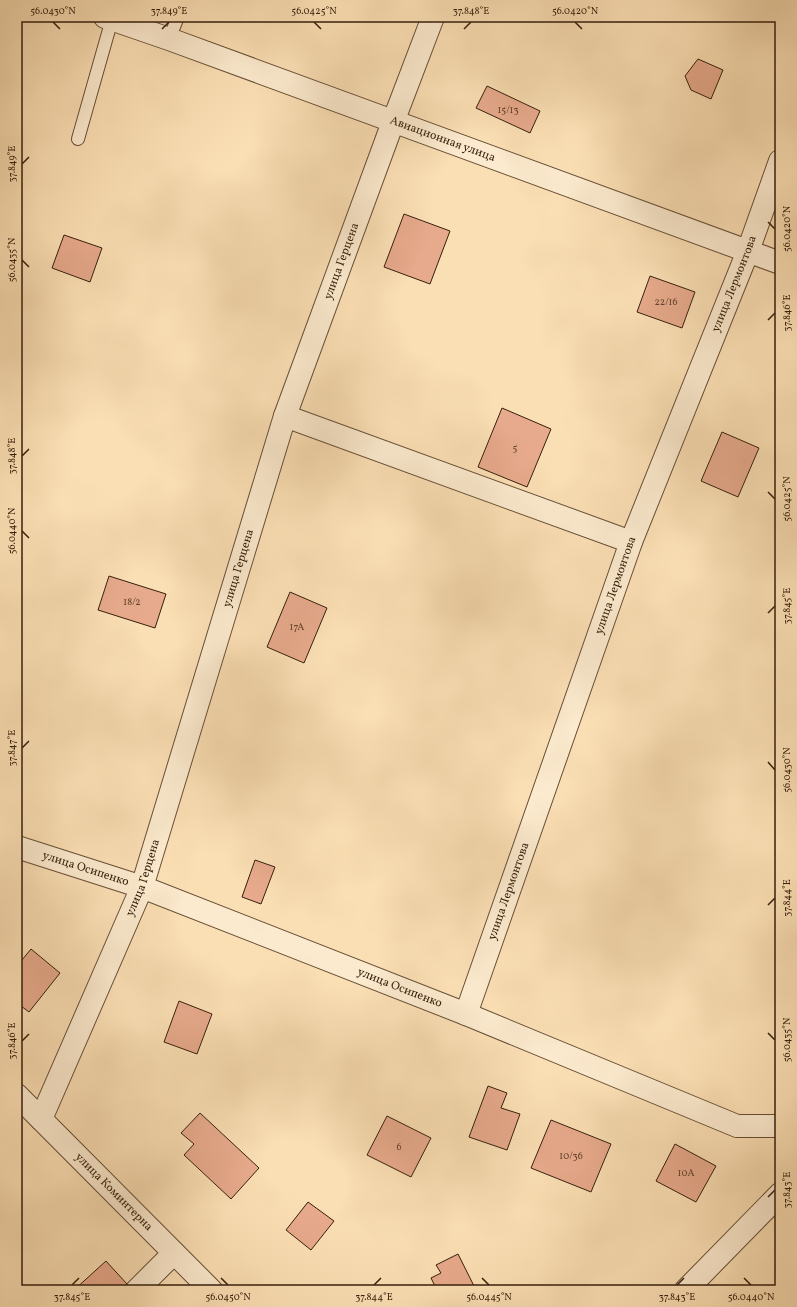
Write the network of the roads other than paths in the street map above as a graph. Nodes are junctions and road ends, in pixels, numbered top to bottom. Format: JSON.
{"nodes":[{"id":1,"x":178,"y":17,"type":"edge"},
{"id":2,"x":433,"y":17,"type":"edge"},
{"id":3,"x":108,"y":18,"type":"edge"},
{"id":4,"x":169,"y":39,"type":"junction"},
{"id":5,"x":393,"y":122,"type":"junction"},
{"id":6,"x":78,"y":139,"type":"dead end"},
{"id":7,"x":780,"y":162,"type":"edge"},
{"id":8,"x":748,"y":251,"type":"junction"},
{"id":9,"x":780,"y":263,"type":"edge"},
{"id":10,"x":285,"y":416,"type":"junction"},
{"id":11,"x":631,"y":542,"type":"junction"},
{"id":12,"x":17,"y":847,"type":"edge"},
{"id":13,"x":142,"y":886,"type":"junction"},
{"id":14,"x":466,"y":1014,"type":"junction"},
{"id":15,"x":17,"y":1095,"type":"edge"},
{"id":16,"x":41,"y":1119,"type":"junction"},
{"id":17,"x":780,"y":1126,"type":"edge"},
{"id":18,"x":780,"y":1194,"type":"edge"},
{"id":19,"x":174,"y":1254,"type":"junction"},
{"id":20,"x":137,"y":1290,"type":"edge"},
{"id":21,"x":211,"y":1290,"type":"edge"},
{"id":22,"x":686,"y":1290,"type":"edge"}],
"edges":[{"from":1,"to":4,"type":"lane"},
{"from":2,"to":5,"type":"street","name":"улица Герцена"},
{"from":3,"to":4,"type":"street","name":"Авиационная улица"},
{"from":3,"to":6,"type":"lane"},
{"from":4,"to":5,"type":"street","name":"Авиационная улица"},
{"from":5,"to":8,"type":"street","name":"Авиационная улица"},
{"from":5,"to":10,"type":"street","name":"улица Герцена"},
{"from":7,"to":8,"type":"street","name":"улица Лермонтова"},
{"from":8,"to":9,"type":"street","name":"Авиационная улица"},
{"from":8,"to":11,"type":"street","name":"улица Лермонтова"},
{"from":10,"to":11,"type":"street"},
{"from":10,"to":13,"type":"street","name":"улица Герцена"},
{"from":11,"to":14,"type":"street","name":"улица Лермонтова"},
{"from":12,"to":13,"type":"street","name":"улица Осипенко"},
{"from":13,"to":14,"type":"street","name":"улица Осипенко"},
{"from":13,"to":16,"type":"street","name":"улица Герцена"},
{"from":14,"to":17,"type":"street","name":"улица Осипенко"},
{"from":15,"to":16,"type":"street","name":"улица Коминтерна"},
{"from":16,"to":19,"type":"street","name":"улица Коминтерна"},
{"from":18,"to":22,"type":"street"},
{"from":19,"to":20,"type":"street"},
{"from":19,"to":21,"type":"street","name":"улица Коминтерна"}]}
